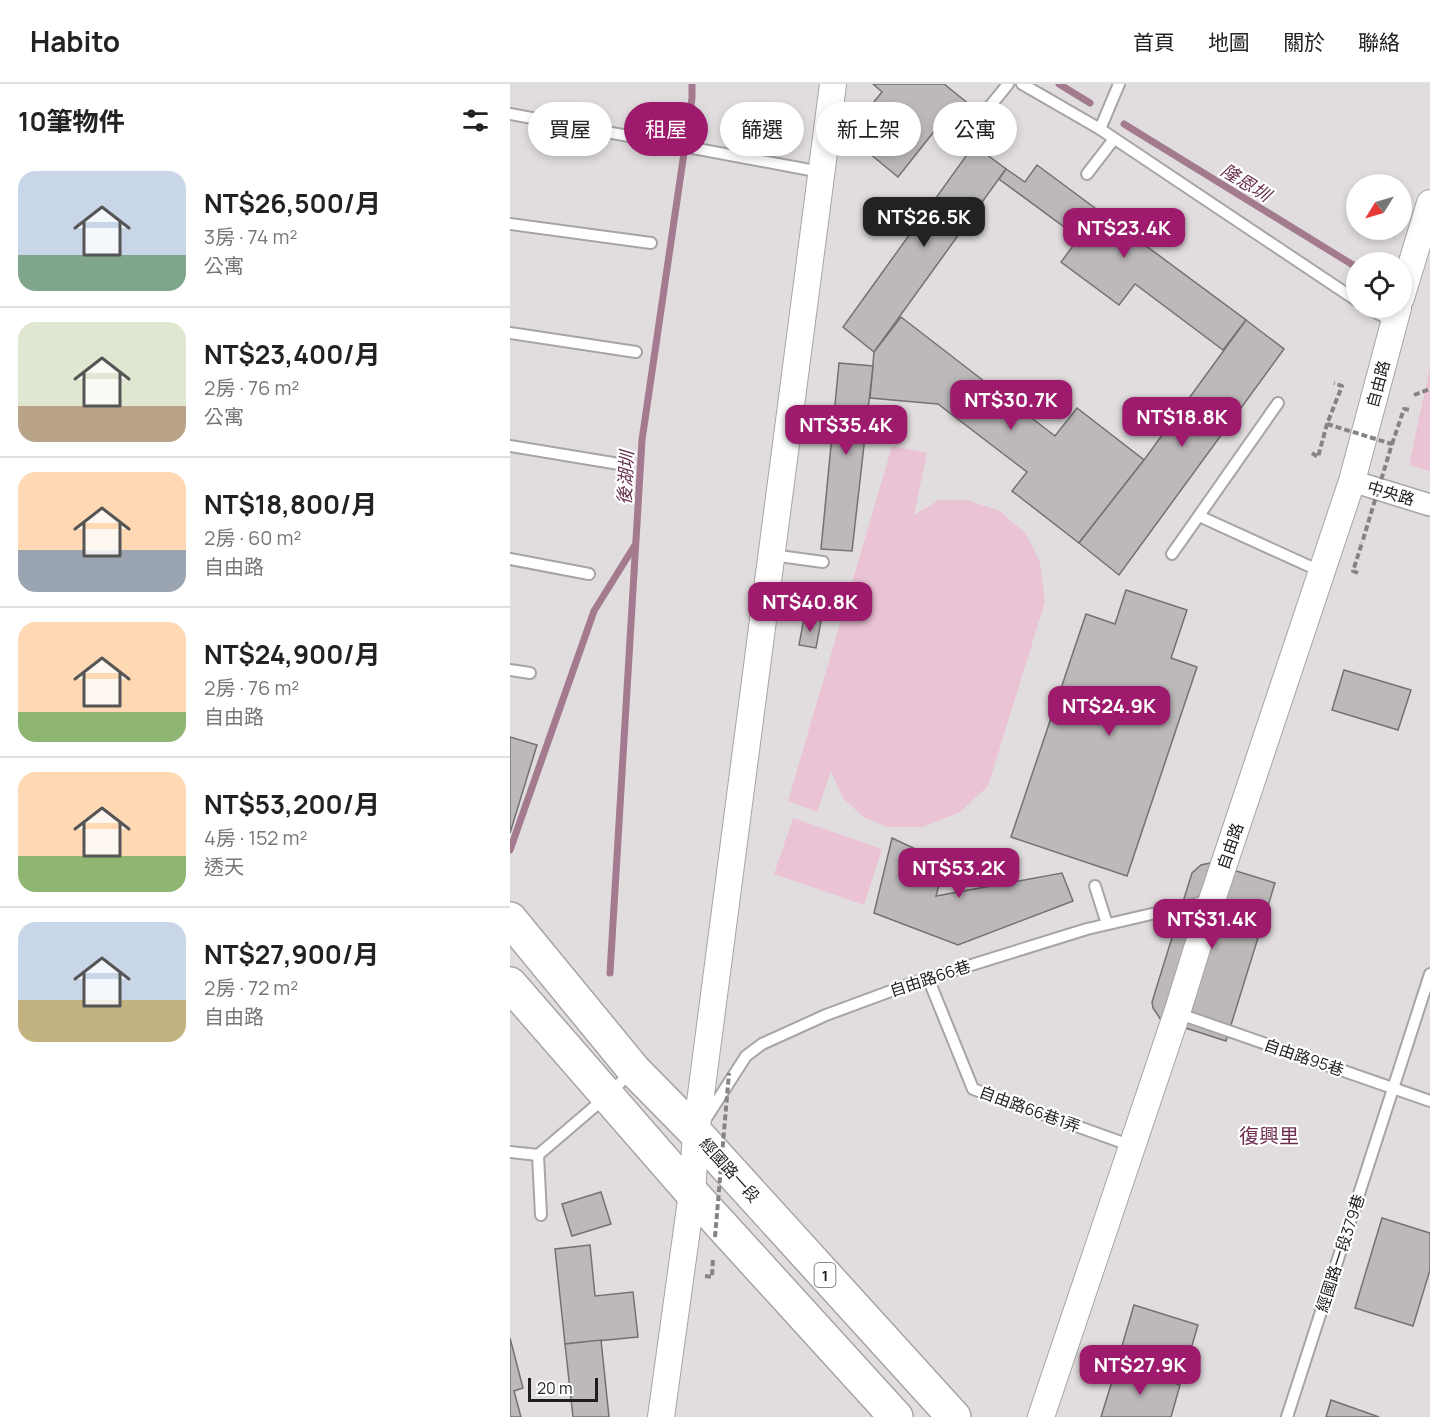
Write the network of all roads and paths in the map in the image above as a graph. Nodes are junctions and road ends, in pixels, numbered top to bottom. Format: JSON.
{"nodes":[{"id":1,"x":833,"y":84,"type":"edge"},
{"id":2,"x":1008,"y":84,"type":"edge"},
{"id":3,"x":1022,"y":84,"type":"edge"},
{"id":4,"x":1119,"y":84,"type":"edge"},
{"id":5,"x":994,"y":102,"type":"edge"},
{"id":6,"x":510,"y":114,"type":"edge"},
{"id":7,"x":1100,"y":129,"type":"junction"},
{"id":8,"x":1114,"y":139,"type":"junction"},
{"id":9,"x":821,"y":172,"type":"junction"},
{"id":10,"x":1088,"y":174,"type":"dead end"},
{"id":11,"x":1430,"y":202,"type":"edge"},
{"id":12,"x":510,"y":224,"type":"edge"},
{"id":13,"x":1425,"y":237,"type":"edge"},
{"id":14,"x":651,"y":243,"type":"dead end"},
{"id":15,"x":1412,"y":270,"type":"edge"},
{"id":16,"x":1346,"y":293,"type":"edge"},
{"id":17,"x":1395,"y":318,"type":"edge"},
{"id":18,"x":510,"y":333,"type":"edge"},
{"id":19,"x":636,"y":352,"type":"dead end"},
{"id":20,"x":1334,"y":383,"type":"dead end"},
{"id":21,"x":1430,"y":389,"type":"edge"},
{"id":22,"x":1414,"y":395,"type":"dead end"},
{"id":23,"x":1278,"y":402,"type":"dead end"},
{"id":24,"x":1411,"y":410,"type":"dead end"},
{"id":25,"x":1328,"y":424,"type":"junction"},
{"id":26,"x":1392,"y":444,"type":"junction"},
{"id":27,"x":510,"y":446,"type":"edge"},
{"id":28,"x":1312,"y":453,"type":"dead end"},
{"id":29,"x":625,"y":465,"type":"dead end"},
{"id":30,"x":1352,"y":481,"type":"junction"},
{"id":31,"x":1430,"y":505,"type":"edge"},
{"id":32,"x":1199,"y":516,"type":"junction"},
{"id":33,"x":1172,"y":554,"type":"dead end"},
{"id":34,"x":772,"y":555,"type":"junction"},
{"id":35,"x":510,"y":559,"type":"edge"},
{"id":36,"x":823,"y":562,"type":"dead end"},
{"id":37,"x":1322,"y":572,"type":"junction"},
{"id":38,"x":1358,"y":573,"type":"dead end"},
{"id":39,"x":589,"y":574,"type":"dead end"},
{"id":40,"x":510,"y":670,"type":"edge"},
{"id":41,"x":530,"y":673,"type":"dead end"},
{"id":42,"x":1095,"y":886,"type":"dead end"},
{"id":43,"x":1212,"y":900,"type":"junction"},
{"id":44,"x":510,"y":920,"type":"edge"},
{"id":45,"x":1107,"y":924,"type":"junction"},
{"id":46,"x":1430,"y":974,"type":"edge"},
{"id":47,"x":928,"y":978,"type":"junction"},
{"id":48,"x":510,"y":984,"type":"edge"},
{"id":49,"x":1177,"y":1013,"type":"junction"},
{"id":50,"x":634,"y":1070,"type":"junction"},
{"id":51,"x":729,"y":1073,"type":"dead end"},
{"id":52,"x":1393,"y":1088,"type":"junction"},
{"id":53,"x":607,"y":1096,"type":"junction"},
{"id":54,"x":1430,"y":1101,"type":"edge"},
{"id":55,"x":696,"y":1133,"type":"junction"},
{"id":56,"x":1133,"y":1146,"type":"junction"},
{"id":57,"x":510,"y":1152,"type":"edge"},
{"id":58,"x":538,"y":1155,"type":"junction"},
{"id":59,"x":692,"y":1193,"type":"junction"},
{"id":60,"x":541,"y":1215,"type":"dead end"},
{"id":61,"x":714,"y":1247,"type":"dead end"},
{"id":62,"x":713,"y":1257,"type":"dead end"},
{"id":63,"x":703,"y":1276,"type":"dead end"},
{"id":64,"x":661,"y":1417,"type":"edge"},
{"id":65,"x":896,"y":1417,"type":"edge"},
{"id":66,"x":954,"y":1417,"type":"edge"},
{"id":67,"x":1041,"y":1417,"type":"edge"},
{"id":68,"x":1287,"y":1417,"type":"edge"}],
"edges":[{"from":1,"to":9,"type":"street"},
{"from":2,"to":5,"type":"lane"},
{"from":3,"to":7,"type":"lane"},
{"from":4,"to":7,"type":"lane"},
{"from":6,"to":9,"type":"lane"},
{"from":7,"to":8,"type":"lane"},
{"from":8,"to":10,"type":"lane"},
{"from":8,"to":16,"type":"lane"},
{"from":9,"to":34,"type":"street"},
{"from":11,"to":13,"type":"street"},
{"from":12,"to":14,"type":"lane"},
{"from":13,"to":15,"type":"street"},
{"from":17,"to":30,"type":"street","name":"自由路"},
{"from":18,"to":19,"type":"lane"},
{"from":20,"to":25,"type":"path"},
{"from":21,"to":22,"type":"path"},
{"from":23,"to":32,"type":"lane"},
{"from":24,"to":26,"type":"path"},
{"from":25,"to":26,"type":"path","bridge":true},
{"from":25,"to":28,"type":"path"},
{"from":26,"to":38,"type":"path","bridge":true},
{"from":27,"to":29,"type":"lane"},
{"from":30,"to":31,"type":"street","name":"中央路"},
{"from":30,"to":37,"type":"street","name":"自由路"},
{"from":32,"to":33,"type":"lane"},
{"from":32,"to":37,"type":"lane"},
{"from":34,"to":36,"type":"lane"},
{"from":34,"to":55,"type":"street"},
{"from":35,"to":39,"type":"lane"},
{"from":37,"to":43,"type":"street","name":"自由路"},
{"from":40,"to":41,"type":"lane"},
{"from":42,"to":45,"type":"lane"},
{"from":43,"to":45,"type":"lane","name":"自由路66巷"},
{"from":43,"to":49,"type":"street","name":"自由路"},
{"from":44,"to":50,"type":"main road","name":"經國路一段","number":"1"},
{"from":45,"to":47,"type":"lane","name":"自由路66巷"},
{"from":46,"to":52,"type":"lane","name":"經國路一段379巷"},
{"from":47,"to":55,"type":"lane","name":"自由路66巷"},
{"from":47,"to":56,"type":"lane","name":"自由路66巷1弄"},
{"from":48,"to":53,"type":"main road"},
{"from":49,"to":52,"type":"lane","name":"自由路95巷"},
{"from":49,"to":56,"type":"street","name":"自由路"},
{"from":50,"to":53,"type":"lane"},
{"from":50,"to":55,"type":"main road","name":"經國路一段","number":"1"},
{"from":51,"to":61,"type":"path","bridge":true},
{"from":52,"to":54,"type":"lane","name":"自由路95巷"},
{"from":52,"to":68,"type":"lane","name":"經國路一段379巷"},
{"from":53,"to":58,"type":"lane"},
{"from":53,"to":59,"type":"main road"},
{"from":55,"to":59,"type":"street"},
{"from":55,"to":66,"type":"main road","name":"經國路一段","number":"1"},
{"from":56,"to":67,"type":"street","name":"自由路"},
{"from":57,"to":58,"type":"lane"},
{"from":58,"to":60,"type":"lane"},
{"from":59,"to":64,"type":"street"},
{"from":59,"to":65,"type":"main road"},
{"from":62,"to":63,"type":"path"}]}
